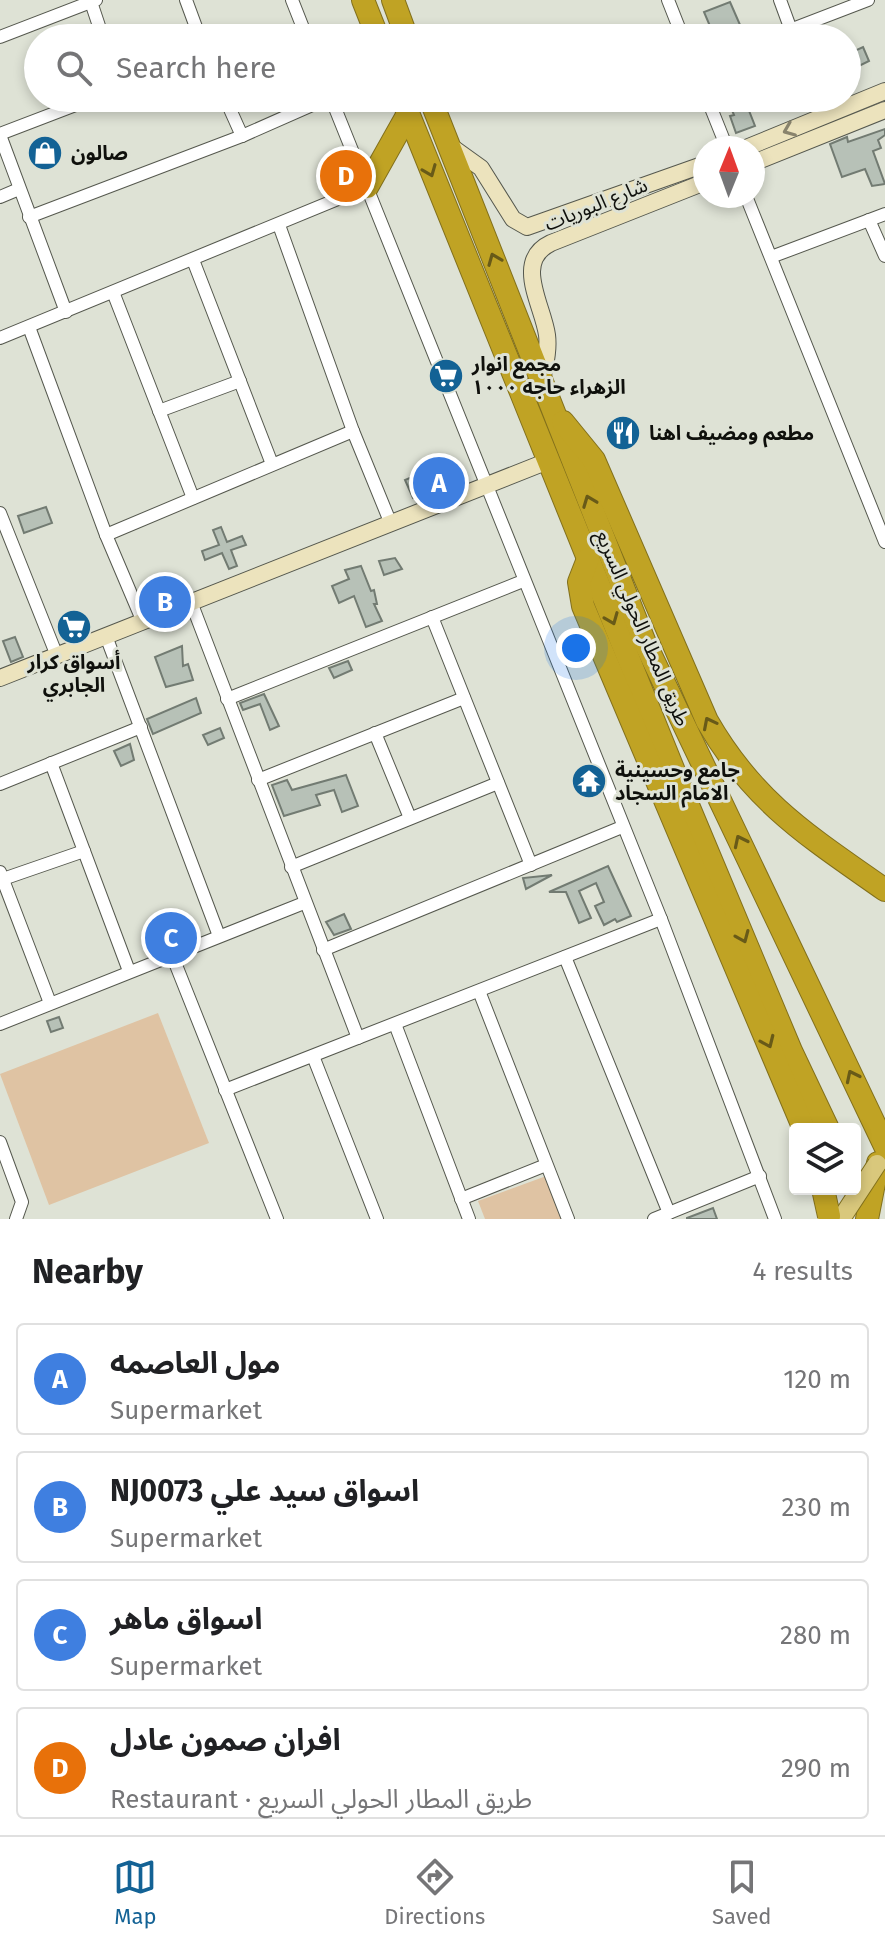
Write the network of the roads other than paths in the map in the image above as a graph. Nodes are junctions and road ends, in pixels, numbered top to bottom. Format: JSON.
{"nodes":[{"id":1,"x":186,"y":0,"type":"edge"},
{"id":2,"x":292,"y":0,"type":"edge"},
{"id":3,"x":363,"y":0,"type":"edge"},
{"id":4,"x":393,"y":0,"type":"edge"},
{"id":5,"x":668,"y":0,"type":"edge"},
{"id":6,"x":780,"y":0,"type":"edge"},
{"id":7,"x":868,"y":0,"type":"edge"},
{"id":8,"x":94,"y":1,"type":"edge"},
{"id":9,"x":34,"y":24,"type":"edge"},
{"id":10,"x":100,"y":24,"type":"edge"},
{"id":11,"x":195,"y":24,"type":"edge"},
{"id":12,"x":301,"y":24,"type":"edge"},
{"id":13,"x":372,"y":24,"type":"edge"},
{"id":14,"x":402,"y":24,"type":"edge"},
{"id":15,"x":677,"y":24,"type":"edge"},
{"id":16,"x":789,"y":24,"type":"edge"},
{"id":17,"x":806,"y":24,"type":"edge"},
{"id":18,"x":24,"y":28,"type":"edge"},
{"id":19,"x":0,"y":37,"type":"edge"},
{"id":20,"x":885,"y":91,"type":"edge"},
{"id":21,"x":861,"y":101,"type":"edge"},
{"id":22,"x":885,"y":110,"type":"edge"},
{"id":23,"x":58,"y":112,"type":"edge"},
{"id":24,"x":231,"y":112,"type":"edge"},
{"id":25,"x":297,"y":112,"type":"edge"},
{"id":26,"x":335,"y":112,"type":"edge"},
{"id":27,"x":402,"y":112,"type":"edge"},
{"id":28,"x":407,"y":112,"type":"edge"},
{"id":29,"x":436,"y":112,"type":"edge"},
{"id":30,"x":713,"y":112,"type":"edge"},
{"id":31,"x":834,"y":112,"type":"edge"},
{"id":32,"x":0,"y":135,"type":"edge"},
{"id":33,"x":242,"y":136,"type":"junction"},
{"id":34,"x":722,"y":136,"type":"edge"},
{"id":35,"x":765,"y":140,"type":"edge"},
{"id":36,"x":449,"y":145,"type":"junction"},
{"id":37,"x":765,"y":158,"type":"edge"},
{"id":38,"x":693,"y":168,"type":"edge"},
{"id":39,"x":367,"y":187,"type":"junction"},
{"id":40,"x":693,"y":187,"type":"edge"},
{"id":41,"x":19,"y":189,"type":"junction"},
{"id":42,"x":0,"y":197,"type":"edge"},
{"id":43,"x":751,"y":208,"type":"edge"},
{"id":44,"x":885,"y":214,"type":"edge"},
{"id":45,"x":29,"y":217,"type":"junction"},
{"id":46,"x":869,"y":220,"type":"junction"},
{"id":47,"x":279,"y":225,"type":"junction"},
{"id":48,"x":885,"y":256,"type":"edge"},
{"id":49,"x":771,"y":257,"type":"junction"},
{"id":50,"x":193,"y":260,"type":"junction"},
{"id":51,"x":113,"y":292,"type":"junction"},
{"id":52,"x":66,"y":312,"type":"junction"},
{"id":53,"x":29,"y":327,"type":"junction"},
{"id":54,"x":0,"y":338,"type":"edge"},
{"id":55,"x":542,"y":380,"type":"junction"},
{"id":56,"x":240,"y":381,"type":"junction"},
{"id":57,"x":159,"y":411,"type":"junction"},
{"id":58,"x":557,"y":417,"type":"junction"},
{"id":59,"x":353,"y":431,"type":"junction"},
{"id":60,"x":548,"y":461,"type":"junction"},
{"id":61,"x":272,"y":464,"type":"junction"},
{"id":62,"x":485,"y":485,"type":"junction"},
{"id":63,"x":193,"y":498,"type":"junction"},
{"id":64,"x":0,"y":513,"type":"edge"},
{"id":65,"x":391,"y":524,"type":"junction"},
{"id":66,"x":882,"y":524,"type":"edge"},
{"id":67,"x":106,"y":535,"type":"junction"},
{"id":68,"x":885,"y":542,"type":"edge"},
{"id":69,"x":588,"y":559,"type":"junction"},
{"id":70,"x":523,"y":581,"type":"junction"},
{"id":71,"x":191,"y":602,"type":"junction"},
{"id":72,"x":432,"y":617,"type":"junction"},
{"id":73,"x":143,"y":622,"type":"junction"},
{"id":74,"x":106,"y":636,"type":"junction"},
{"id":75,"x":57,"y":656,"type":"junction"},
{"id":76,"x":0,"y":678,"type":"edge"},
{"id":77,"x":464,"y":698,"type":"junction"},
{"id":78,"x":227,"y":699,"type":"junction"},
{"id":79,"x":141,"y":727,"type":"junction"},
{"id":80,"x":375,"y":733,"type":"junction"},
{"id":81,"x":51,"y":763,"type":"junction"},
{"id":82,"x":258,"y":780,"type":"junction"},
{"id":83,"x":498,"y":783,"type":"junction"},
{"id":84,"x":0,"y":784,"type":"edge"},
{"id":85,"x":410,"y":818,"type":"junction"},
{"id":86,"x":622,"y":827,"type":"junction"},
{"id":87,"x":84,"y":851,"type":"junction"},
{"id":88,"x":531,"y":865,"type":"junction"},
{"id":89,"x":291,"y":867,"type":"junction"},
{"id":90,"x":1,"y":876,"type":"edge"},
{"id":91,"x":885,"y":890,"type":"edge"},
{"id":92,"x":304,"y":903,"type":"junction"},
{"id":93,"x":661,"y":919,"type":"junction"},
{"id":94,"x":219,"y":936,"type":"junction"},
{"id":95,"x":323,"y":950,"type":"junction"},
{"id":96,"x":172,"y":955,"type":"junction"},
{"id":97,"x":565,"y":957,"type":"junction"},
{"id":98,"x":129,"y":971,"type":"junction"},
{"id":99,"x":479,"y":991,"type":"junction"},
{"id":100,"x":50,"y":1003,"type":"junction"},
{"id":101,"x":0,"y":1024,"type":"edge"},
{"id":102,"x":395,"y":1024,"type":"junction"},
{"id":103,"x":358,"y":1038,"type":"junction"},
{"id":104,"x":313,"y":1056,"type":"junction"},
{"id":105,"x":225,"y":1090,"type":"junction"},
{"id":106,"x":801,"y":1123,"type":"edge"},
{"id":107,"x":825,"y":1123,"type":"edge"},
{"id":108,"x":0,"y":1142,"type":"edge"},
{"id":109,"x":882,"y":1154,"type":"edge"},
{"id":110,"x":546,"y":1165,"type":"junction"},
{"id":111,"x":760,"y":1176,"type":"junction"},
{"id":112,"x":824,"y":1195,"type":"edge"},
{"id":113,"x":856,"y":1195,"type":"edge"},
{"id":114,"x":461,"y":1199,"type":"junction"},
{"id":115,"x":669,"y":1213,"type":"junction"},
{"id":116,"x":16,"y":1219,"type":"edge"},
{"id":117,"x":277,"y":1219,"type":"edge"},
{"id":118,"x":377,"y":1219,"type":"edge"},
{"id":119,"x":469,"y":1219,"type":"edge"},
{"id":120,"x":568,"y":1219,"type":"edge"},
{"id":121,"x":654,"y":1219,"type":"edge"},
{"id":122,"x":775,"y":1219,"type":"edge"},
{"id":123,"x":830,"y":1219,"type":"edge"},
{"id":124,"x":841,"y":1219,"type":"edge"},
{"id":125,"x":866,"y":1219,"type":"edge"}],
"edges":[{"from":1,"to":11,"type":"street"},
{"from":2,"to":12,"type":"street"},
{"from":3,"to":13,"type":"highway"},
{"from":4,"to":14,"type":"highway"},
{"from":5,"to":15,"type":"street"},
{"from":6,"to":16,"type":"street"},
{"from":7,"to":17,"type":"street"},
{"from":8,"to":9,"type":"street"},
{"from":8,"to":10,"type":"street"},
{"from":18,"to":19,"type":"street"},
{"from":20,"to":21,"type":"street","one_way":true},
{"from":22,"to":37,"type":"street"},
{"from":23,"to":32,"type":"street"},
{"from":24,"to":33,"type":"street"},
{"from":25,"to":33,"type":"street"},
{"from":26,"to":39,"type":"street"},
{"from":27,"to":39,"type":"highway"},
{"from":28,"to":60,"type":"highway","name":"طريق المطار الحولي السريع","one_way":true},
{"from":29,"to":36,"type":"highway","name":"طريق المطار الحولي السريع"},
{"from":30,"to":34,"type":"street"},
{"from":31,"to":35,"type":"street","one_way":true},
{"from":32,"to":41,"type":"street"},
{"from":33,"to":45,"type":"street"},
{"from":36,"to":38,"type":"street","name":"شارع البوريات"},
{"from":55,"to":36,"type":"highway","name":"طريق المطار الحولي السريع","one_way":true},
{"from":39,"to":47,"type":"street"},
{"from":39,"to":62,"type":"street"},
{"from":40,"to":55,"type":"street","name":"شارع البوريات"},
{"from":41,"to":42,"type":"street"},
{"from":41,"to":45,"type":"street"},
{"from":43,"to":49,"type":"street"},
{"from":44,"to":46,"type":"street"},
{"from":45,"to":52,"type":"street"},
{"from":46,"to":48,"type":"street"},
{"from":46,"to":49,"type":"street"},
{"from":47,"to":50,"type":"street"},
{"from":47,"to":59,"type":"street"},
{"from":49,"to":66,"type":"street"},
{"from":50,"to":51,"type":"street"},
{"from":50,"to":56,"type":"street"},
{"from":51,"to":52,"type":"street"},
{"from":51,"to":57,"type":"street"},
{"from":52,"to":53,"type":"street"},
{"from":53,"to":54,"type":"street"},
{"from":53,"to":67,"type":"street"},
{"from":55,"to":58,"type":"highway","name":"طريق المطار الحولي السريع"},
{"from":56,"to":57,"type":"street"},
{"from":56,"to":61,"type":"street"},
{"from":57,"to":63,"type":"street"},
{"from":91,"to":58,"type":"highway","one_way":true},
{"from":109,"to":58,"type":"highway","name":"طريق المطار الحولي السريع","one_way":true},
{"from":59,"to":61,"type":"street"},
{"from":59,"to":65,"type":"street"},
{"from":60,"to":62,"type":"street"},
{"from":60,"to":69,"type":"highway","name":"طريق المطار الحولي السريع"},
{"from":61,"to":63,"type":"street"},
{"from":62,"to":65,"type":"street"},
{"from":62,"to":70,"type":"street"},
{"from":63,"to":67,"type":"street"},
{"from":64,"to":75,"type":"street"},
{"from":65,"to":71,"type":"street"},
{"from":66,"to":68,"type":"street"},
{"from":67,"to":73,"type":"street"},
{"from":69,"to":106,"type":"highway","one_way":true},
{"from":69,"to":107,"type":"highway","name":"طريق المطار الحولي السريع","one_way":true},
{"from":70,"to":72,"type":"street"},
{"from":70,"to":86,"type":"street"},
{"from":71,"to":73,"type":"street"},
{"from":71,"to":78,"type":"street"},
{"from":72,"to":77,"type":"street"},
{"from":72,"to":78,"type":"street"},
{"from":73,"to":74,"type":"street"},
{"from":74,"to":75,"type":"street"},
{"from":74,"to":79,"type":"street"},
{"from":75,"to":76,"type":"street"},
{"from":77,"to":80,"type":"street"},
{"from":77,"to":83,"type":"street"},
{"from":78,"to":82,"type":"street"},
{"from":79,"to":81,"type":"street"},
{"from":79,"to":94,"type":"street"},
{"from":80,"to":82,"type":"street"},
{"from":80,"to":85,"type":"street"},
{"from":81,"to":84,"type":"street"},
{"from":81,"to":87,"type":"street"},
{"from":82,"to":89,"type":"street"},
{"from":83,"to":85,"type":"street"},
{"from":83,"to":88,"type":"street"},
{"from":85,"to":89,"type":"street"},
{"from":86,"to":88,"type":"street"},
{"from":86,"to":93,"type":"street"},
{"from":87,"to":90,"type":"street"},
{"from":87,"to":98,"type":"street"},
{"from":88,"to":95,"type":"street"},
{"from":89,"to":92,"type":"street"},
{"from":90,"to":100,"type":"street"},
{"from":92,"to":94,"type":"street"},
{"from":92,"to":95,"type":"street"},
{"from":93,"to":97,"type":"street"},
{"from":93,"to":111,"type":"street"},
{"from":94,"to":96,"type":"street"},
{"from":95,"to":103,"type":"street"},
{"from":96,"to":98,"type":"street"},
{"from":96,"to":105,"type":"street"},
{"from":97,"to":99,"type":"street"},
{"from":97,"to":115,"type":"street"},
{"from":98,"to":100,"type":"street"},
{"from":99,"to":102,"type":"street"},
{"from":99,"to":110,"type":"street"},
{"from":100,"to":101,"type":"street"},
{"from":102,"to":103,"type":"street"},
{"from":102,"to":114,"type":"street"},
{"from":103,"to":104,"type":"street"},
{"from":104,"to":105,"type":"street"},
{"from":104,"to":118,"type":"street"},
{"from":105,"to":117,"type":"street"},
{"from":108,"to":116,"type":"street"},
{"from":109,"to":124,"type":"main road","bridge":true},
{"from":109,"to":125,"type":"highway"},
{"from":110,"to":114,"type":"street"},
{"from":110,"to":120,"type":"street"},
{"from":111,"to":115,"type":"street"},
{"from":111,"to":122,"type":"street"},
{"from":112,"to":123,"type":"highway","bridge":true},
{"from":113,"to":125,"type":"highway"},
{"from":114,"to":119,"type":"street"},
{"from":115,"to":121,"type":"street"}]}
